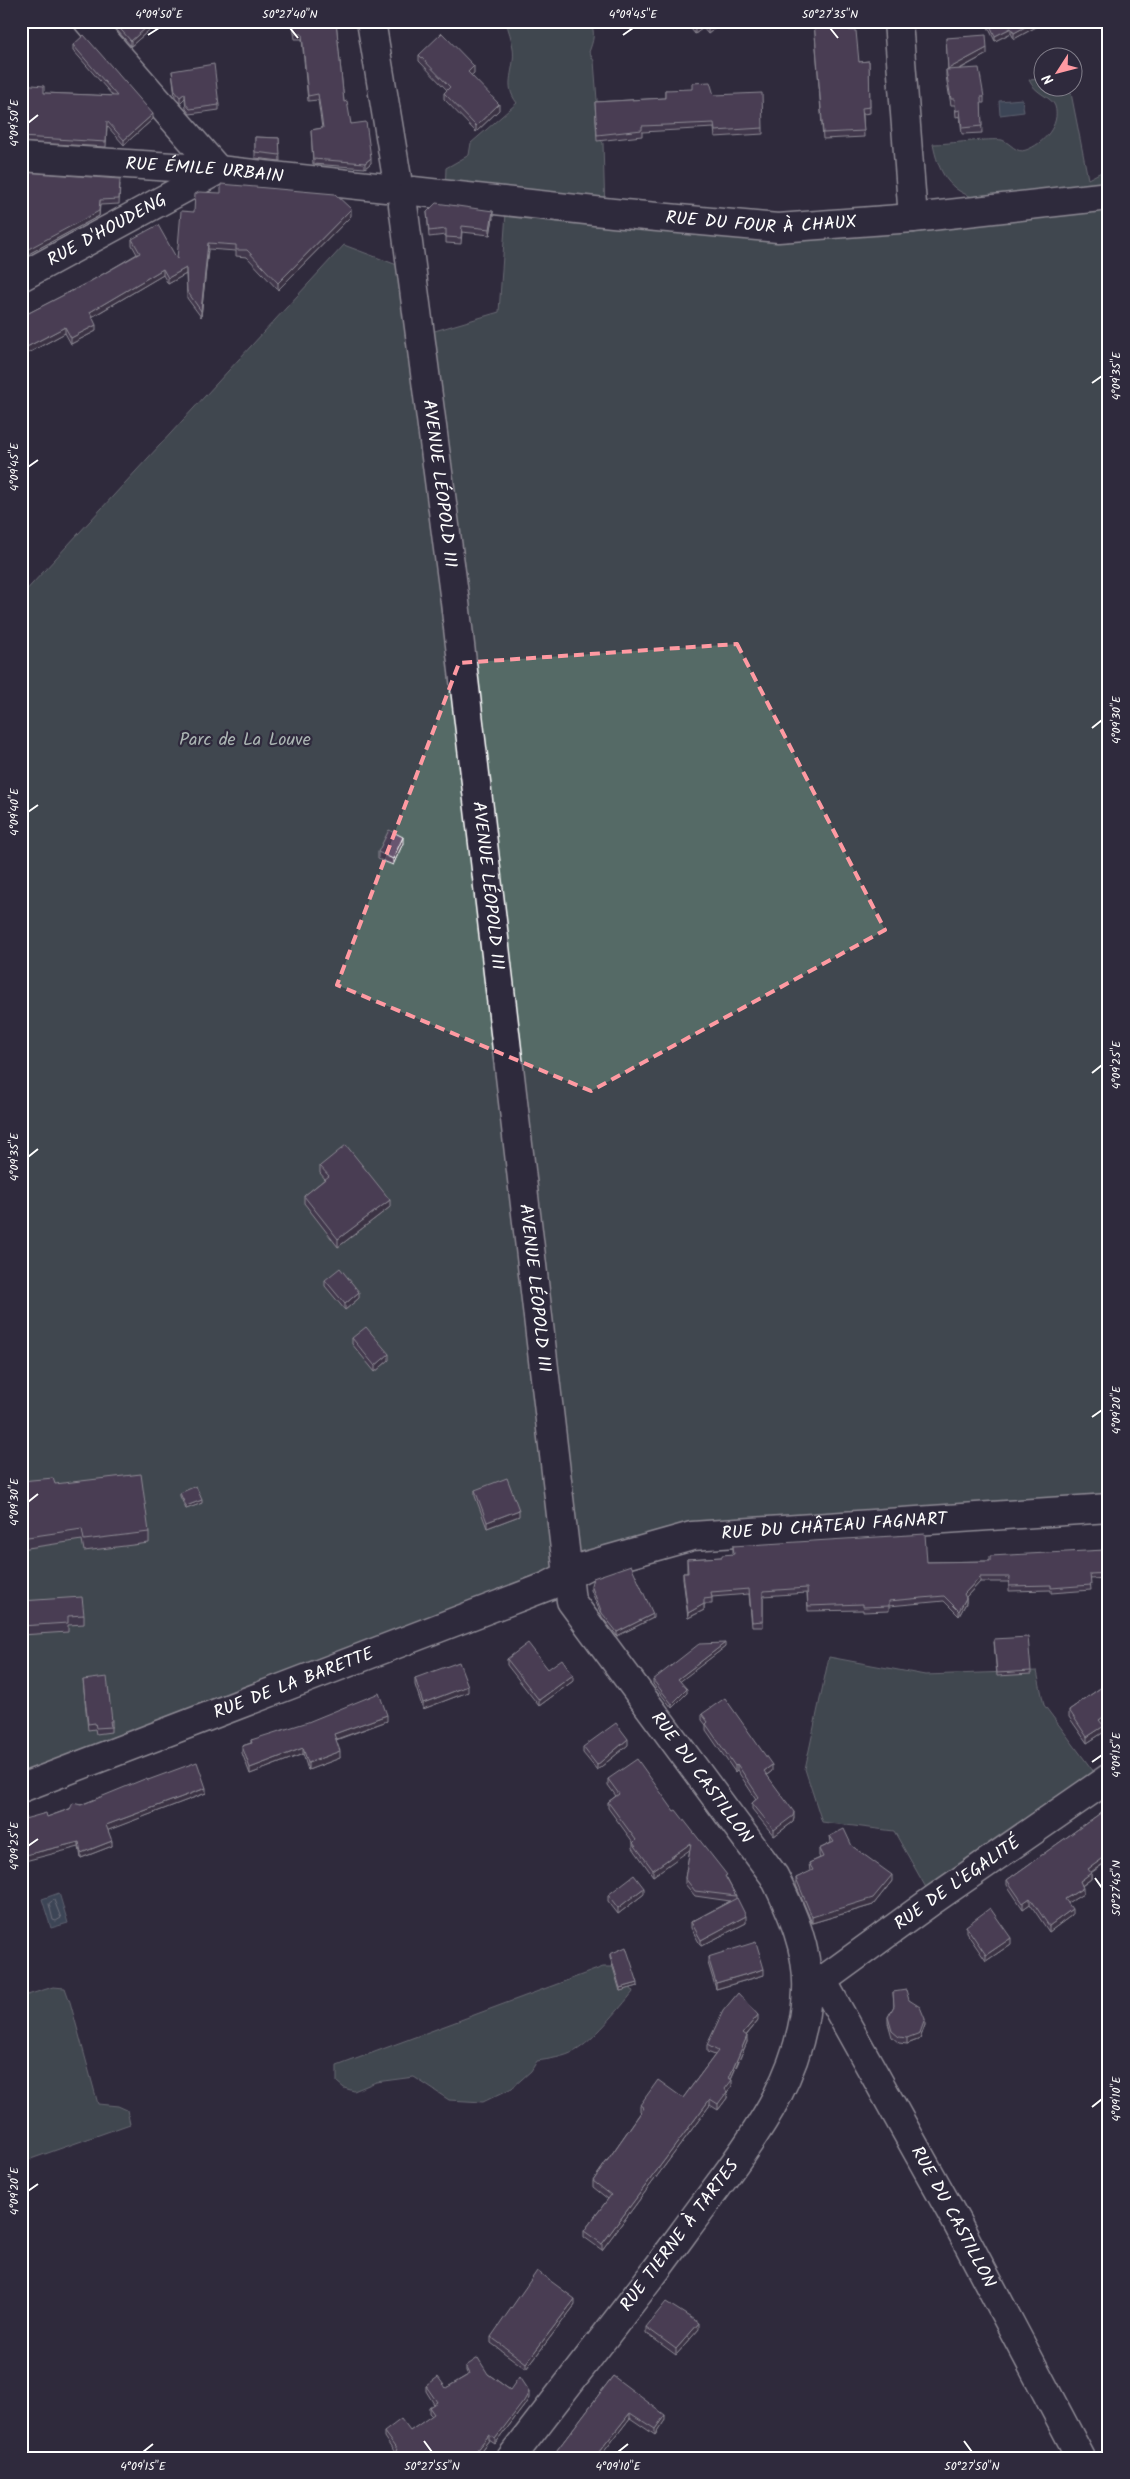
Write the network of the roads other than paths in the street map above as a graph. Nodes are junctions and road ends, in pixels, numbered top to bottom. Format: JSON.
{"nodes":[{"id":1,"x":88,"y":21,"type":"edge"},
{"id":2,"x":371,"y":21,"type":"edge"},
{"id":3,"x":898,"y":21,"type":"edge"},
{"id":4,"x":21,"y":157,"type":"edge"},
{"id":5,"x":218,"y":170,"type":"junction"},
{"id":6,"x":400,"y":190,"type":"junction"},
{"id":7,"x":1109,"y":196,"type":"edge"},
{"id":8,"x":914,"y":218,"type":"junction"},
{"id":9,"x":21,"y":277,"type":"edge"},
{"id":10,"x":1109,"y":1508,"type":"edge"},
{"id":11,"x":567,"y":1572,"type":"junction"},
{"id":12,"x":1109,"y":1778,"type":"edge"},
{"id":13,"x":21,"y":1788,"type":"edge"},
{"id":14,"x":815,"y":1986,"type":"junction"},
{"id":15,"x":511,"y":2458,"type":"edge"},
{"id":16,"x":1081,"y":2458,"type":"edge"}],
"edges":[{"from":1,"to":5,"type":"street"},
{"from":2,"to":6,"type":"street","name":"AVENUE LÉOPOLD III"},
{"from":3,"to":8,"type":"street"},
{"from":4,"to":5,"type":"street","name":"RUE ÉMILE URBAIN"},
{"from":5,"to":6,"type":"street","name":"RUE ÉMILE URBAIN"},
{"from":5,"to":9,"type":"street","name":"RUE D'HOUDENG"},
{"from":6,"to":8,"type":"street","name":"RUE DU FOUR À CHAUX"},
{"from":6,"to":11,"type":"street","name":"AVENUE LÉOPOLD III"},
{"from":7,"to":8,"type":"street","name":"RUE DU FOUR À CHAUX"},
{"from":10,"to":11,"type":"street","name":"RUE DU CHÂTEAU FAGNART"},
{"from":11,"to":13,"type":"street","name":"RUE DE LA BARETTE"},
{"from":11,"to":14,"type":"street","name":"RUE DU CASTILLON"},
{"from":12,"to":14,"type":"street","name":"RUE DE L'EGALITÉ"},
{"from":14,"to":15,"type":"street","name":"RUE TIERNE À TARTES"},
{"from":14,"to":16,"type":"street","name":"RUE DU CASTILLON"}]}
